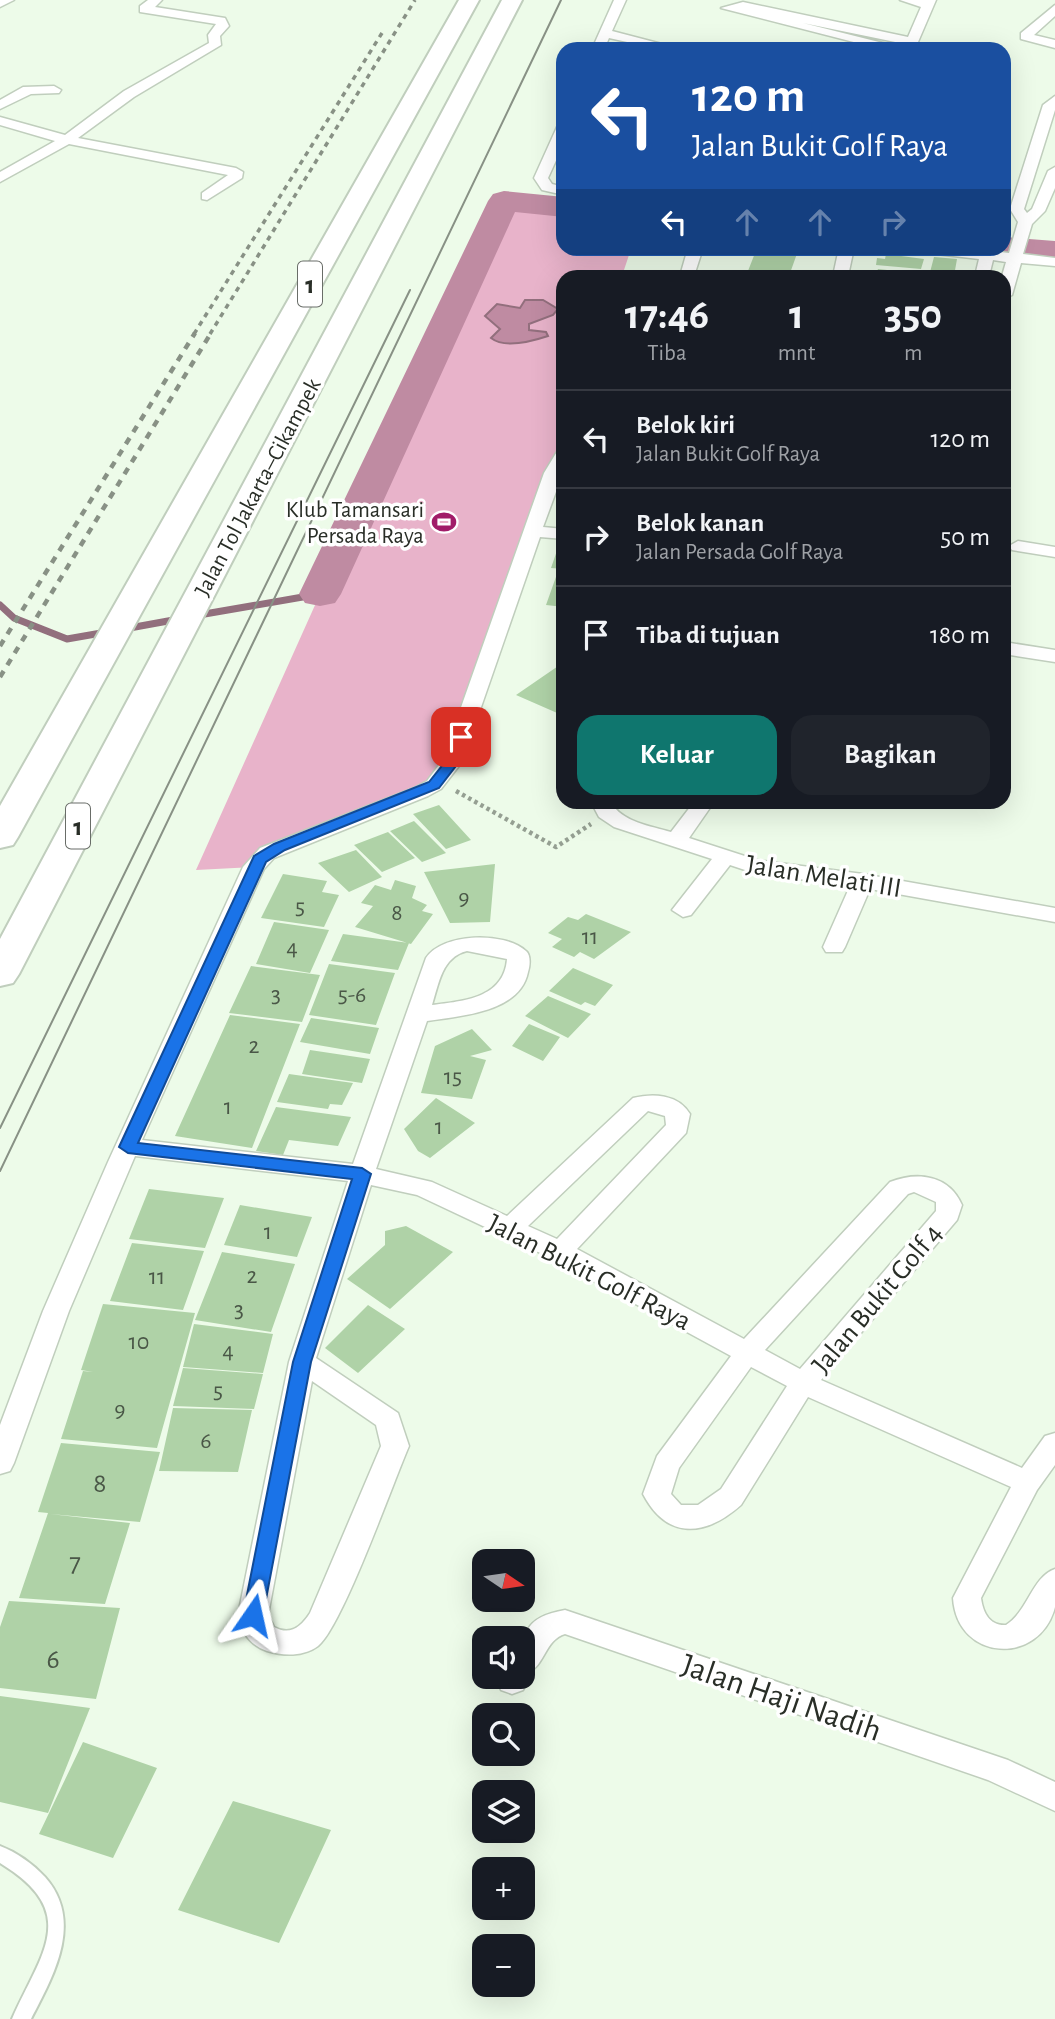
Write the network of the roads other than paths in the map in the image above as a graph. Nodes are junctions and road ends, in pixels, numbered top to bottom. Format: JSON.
{"nodes":[{"id":1,"x":8,"y":0,"type":"edge"},
{"id":2,"x":156,"y":0,"type":"edge"},
{"id":3,"x":469,"y":0,"type":"edge"},
{"id":4,"x":512,"y":0,"type":"edge"},
{"id":5,"x":621,"y":0,"type":"edge"},
{"id":6,"x":906,"y":0,"type":"edge"},
{"id":7,"x":929,"y":2,"type":"edge"},
{"id":8,"x":0,"y":4,"type":"edge"},
{"id":9,"x":1055,"y":9,"type":"edge"},
{"id":10,"x":606,"y":33,"type":"junction"},
{"id":11,"x":602,"y":42,"type":"edge"},
{"id":12,"x":645,"y":42,"type":"edge"},
{"id":13,"x":868,"y":42,"type":"edge"},
{"id":14,"x":893,"y":42,"type":"edge"},
{"id":15,"x":912,"y":42,"type":"edge"},
{"id":16,"x":1055,"y":44,"type":"edge"},
{"id":17,"x":54,"y":90,"type":"dead end"},
{"id":18,"x":1055,"y":100,"type":"edge"},
{"id":19,"x":0,"y":105,"type":"edge"},
{"id":20,"x":0,"y":121,"type":"edge"},
{"id":21,"x":67,"y":140,"type":"junction"},
{"id":22,"x":556,"y":145,"type":"edge"},
{"id":23,"x":1035,"y":150,"type":"junction"},
{"id":24,"x":1055,"y":153,"type":"edge"},
{"id":25,"x":1055,"y":171,"type":"edge"},
{"id":26,"x":0,"y":178,"type":"edge"},
{"id":27,"x":556,"y":189,"type":"edge"},
{"id":28,"x":207,"y":196,"type":"dead end"},
{"id":29,"x":1046,"y":202,"type":"edge"},
{"id":30,"x":1055,"y":213,"type":"edge"},
{"id":31,"x":1019,"y":229,"type":"junction"},
{"id":32,"x":1011,"y":236,"type":"edge"},
{"id":33,"x":1055,"y":262,"type":"edge"},
{"id":34,"x":1010,"y":270,"type":"edge"},
{"id":35,"x":556,"y":466,"type":"edge"},
{"id":36,"x":556,"y":524,"type":"edge"},
{"id":37,"x":536,"y":526,"type":"junction"},
{"id":38,"x":556,"y":532,"type":"edge"},
{"id":39,"x":1018,"y":546,"type":"dead end"},
{"id":40,"x":1055,"y":552,"type":"edge"},
{"id":41,"x":1011,"y":649,"type":"edge"},
{"id":42,"x":1055,"y":656,"type":"edge"},
{"id":43,"x":604,"y":809,"type":"edge"},
{"id":44,"x":699,"y":809,"type":"edge"},
{"id":45,"x":0,"y":837,"type":"edge"},
{"id":46,"x":675,"y":842,"type":"junction"},
{"id":47,"x":726,"y":858,"type":"junction"},
{"id":48,"x":863,"y":881,"type":"junction"},
{"id":49,"x":683,"y":910,"type":"dead end"},
{"id":50,"x":1055,"y":915,"type":"edge"},
{"id":51,"x":834,"y":947,"type":"dead end"},
{"id":52,"x":0,"y":974,"type":"edge"},
{"id":53,"x":417,"y":1015,"type":"dead end"},
{"id":54,"x":128,"y":1147,"type":"junction"},
{"id":55,"x":362,"y":1174,"type":"junction"},
{"id":56,"x":510,"y":1228,"type":"junction"},
{"id":57,"x":561,"y":1251,"type":"junction"},
{"id":58,"x":747,"y":1353,"type":"junction"},
{"id":59,"x":302,"y":1362,"type":"junction"},
{"id":60,"x":803,"y":1383,"type":"junction"},
{"id":61,"x":1055,"y":1444,"type":"edge"},
{"id":62,"x":0,"y":1463,"type":"edge"},
{"id":63,"x":1027,"y":1482,"type":"junction"},
{"id":64,"x":1055,"y":1581,"type":"edge"},
{"id":65,"x":535,"y":1642,"type":"edge"},
{"id":66,"x":1055,"y":1797,"type":"edge"},
{"id":67,"x":0,"y":1854,"type":"edge"},
{"id":68,"x":21,"y":2019,"type":"edge"}],
"edges":[{"from":1,"to":8,"type":"street"},
{"from":2,"to":21,"type":"street"},
{"from":3,"to":45,"type":"highway","name":"Jalan Tol Jakarta–Cikampek","number":"1"},
{"from":4,"to":52,"type":"highway","name":"Jalan Tol Jakarta–Cikampek","number":"1"},
{"from":5,"to":10,"type":"street"},
{"from":6,"to":7,"type":"street"},
{"from":7,"to":15,"type":"street"},
{"from":9,"to":16,"type":"street"},
{"from":10,"to":11,"type":"street"},
{"from":10,"to":12,"type":"street"},
{"from":13,"to":14,"type":"street"},
{"from":17,"to":19,"type":"street"},
{"from":18,"to":23,"type":"street"},
{"from":20,"to":21,"type":"street"},
{"from":21,"to":26,"type":"street"},
{"from":21,"to":28,"type":"street"},
{"from":22,"to":27,"type":"street"},
{"from":23,"to":24,"type":"street"},
{"from":23,"to":31,"type":"street"},
{"from":25,"to":29,"type":"street"},
{"from":29,"to":30,"type":"street"},
{"from":29,"to":31,"type":"street"},
{"from":31,"to":32,"type":"street"},
{"from":31,"to":33,"type":"street"},
{"from":31,"to":34,"type":"street"},
{"from":35,"to":37,"type":"street"},
{"from":36,"to":37,"type":"street"},
{"from":37,"to":38,"type":"street"},
{"from":37,"to":54,"type":"street"},
{"from":39,"to":40,"type":"street"},
{"from":41,"to":42,"type":"street"},
{"from":43,"to":46,"type":"street","name":"Jalan Melati III"},
{"from":44,"to":46,"type":"street"},
{"from":46,"to":47,"type":"street","name":"Jalan Melati III"},
{"from":47,"to":48,"type":"street","name":"Jalan Melati III"},
{"from":47,"to":49,"type":"street"},
{"from":48,"to":50,"type":"street","name":"Jalan Melati III"},
{"from":48,"to":51,"type":"street"},
{"from":53,"to":55,"type":"street"},
{"from":54,"to":55,"type":"street","name":"Jalan Bukit Golf Raya"},
{"from":54,"to":62,"type":"street"},
{"from":55,"to":56,"type":"street","name":"Jalan Bukit Golf Raya"},
{"from":55,"to":59,"type":"street"},
{"from":56,"to":57,"type":"street","name":"Jalan Bukit Golf Raya"},
{"from":56,"to":57,"type":"street"},
{"from":57,"to":58,"type":"street","name":"Jalan Bukit Golf Raya"},
{"from":58,"to":60,"type":"street","name":"Jalan Bukit Golf Raya"},
{"from":58,"to":60,"type":"street"},
{"from":58,"to":60,"type":"street","name":"Jalan Bukit Golf 4"},
{"from":59,"to":59,"type":"street"},
{"from":60,"to":63,"type":"street","name":"Jalan Bukit Golf Raya"},
{"from":61,"to":63,"type":"street"},
{"from":63,"to":64,"type":"street"},
{"from":65,"to":66,"type":"street","name":"Jalan Haji Nadih"},
{"from":67,"to":68,"type":"lane"}]}
